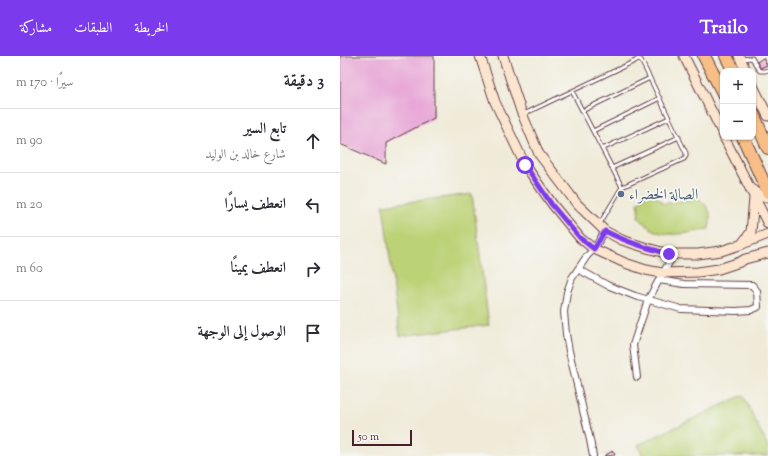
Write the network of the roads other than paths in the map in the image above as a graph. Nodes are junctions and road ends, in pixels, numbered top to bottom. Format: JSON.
{"nodes":[{"id":1,"x":480,"y":56,"type":"edge"},
{"id":2,"x":503,"y":56,"type":"edge"},
{"id":3,"x":684,"y":56,"type":"edge"},
{"id":4,"x":704,"y":56,"type":"edge"},
{"id":5,"x":726,"y":56,"type":"edge"},
{"id":6,"x":740,"y":57,"type":"edge"},
{"id":7,"x":732,"y":68,"type":"edge"},
{"id":8,"x":745,"y":68,"type":"edge"},
{"id":9,"x":768,"y":70,"type":"edge"},
{"id":10,"x":650,"y":78,"type":"junction"},
{"id":11,"x":720,"y":88,"type":"edge"},
{"id":12,"x":572,"y":91,"type":"junction"},
{"id":13,"x":756,"y":92,"type":"edge"},
{"id":14,"x":660,"y":98,"type":"junction"},
{"id":15,"x":582,"y":111,"type":"junction"},
{"id":16,"x":522,"y":115,"type":"junction"},
{"id":17,"x":768,"y":116,"type":"edge"},
{"id":18,"x":670,"y":118,"type":"junction"},
{"id":19,"x":756,"y":121,"type":"edge"},
{"id":20,"x":720,"y":128,"type":"edge"},
{"id":21,"x":593,"y":131,"type":"junction"},
{"id":22,"x":679,"y":137,"type":"junction"},
{"id":23,"x":726,"y":140,"type":"edge"},
{"id":24,"x":744,"y":140,"type":"edge"},
{"id":25,"x":768,"y":148,"type":"edge"},
{"id":26,"x":602,"y":149,"type":"junction"},
{"id":27,"x":612,"y":168,"type":"junction"},
{"id":28,"x":622,"y":187,"type":"junction"},
{"id":29,"x":750,"y":188,"type":"junction"},
{"id":30,"x":768,"y":192,"type":"edge"},
{"id":31,"x":768,"y":197,"type":"edge"},
{"id":32,"x":754,"y":198,"type":"junction"},
{"id":33,"x":768,"y":224,"type":"edge"},
{"id":34,"x":602,"y":229,"type":"junction"},
{"id":35,"x":768,"y":234,"type":"edge"},
{"id":36,"x":740,"y":245,"type":"junction"},
{"id":37,"x":594,"y":249,"type":"junction"},
{"id":38,"x":768,"y":253,"type":"edge"},
{"id":39,"x":674,"y":254,"type":"junction"},
{"id":40,"x":746,"y":259,"type":"junction"},
{"id":41,"x":768,"y":260,"type":"edge"},
{"id":42,"x":578,"y":268,"type":"junction"},
{"id":43,"x":661,"y":276,"type":"junction"},
{"id":44,"x":648,"y":300,"type":"junction"},
{"id":45,"x":638,"y":377,"type":"dead end"},
{"id":46,"x":593,"y":456,"type":"edge"}],
"edges":[{"from":1,"to":37,"type":"main road"},
{"from":2,"to":16,"type":"main road"},
{"from":3,"to":20,"type":"main road"},
{"from":4,"to":11,"type":"highway"},
{"from":5,"to":7,"type":"highway"},
{"from":6,"to":8,"type":"main road"},
{"from":6,"to":9,"type":"lane"},
{"from":10,"to":12,"type":"lane"},
{"from":10,"to":14,"type":"lane"},
{"from":10,"to":15,"type":"lane"},
{"from":12,"to":15,"type":"lane"},
{"from":12,"to":16,"type":"lane"},
{"from":13,"to":17,"type":"main road"},
{"from":14,"to":18,"type":"lane"},
{"from":14,"to":21,"type":"lane"},
{"from":15,"to":21,"type":"lane"},
{"from":16,"to":34,"type":"main road"},
{"from":18,"to":22,"type":"lane"},
{"from":18,"to":26,"type":"lane"},
{"from":19,"to":25,"type":"highway"},
{"from":21,"to":26,"type":"lane"},
{"from":22,"to":27,"type":"lane"},
{"from":22,"to":28,"type":"lane"},
{"from":23,"to":29,"type":"main road"},
{"from":24,"to":30,"type":"highway"},
{"from":26,"to":27,"type":"lane"},
{"from":27,"to":28,"type":"lane"},
{"from":28,"to":34,"type":"lane"},
{"from":29,"to":31,"type":"main road"},
{"from":29,"to":32,"type":"main road"},
{"from":32,"to":33,"type":"main road"},
{"from":32,"to":36,"type":"main road"},
{"from":34,"to":37,"type":"street"},
{"from":34,"to":39,"type":"main road"},
{"from":35,"to":36,"type":"main road"},
{"from":36,"to":39,"type":"main road"},
{"from":37,"to":42,"type":"street"},
{"from":37,"to":43,"type":"main road"},
{"from":38,"to":40,"type":"main road"},
{"from":39,"to":43,"type":"street"},
{"from":40,"to":41,"type":"main road"},
{"from":40,"to":43,"type":"main road"},
{"from":42,"to":44,"type":"street"},
{"from":42,"to":46,"type":"street"},
{"from":43,"to":44,"type":"street"},
{"from":43,"to":44,"type":"street"},
{"from":44,"to":45,"type":"street"}]}
